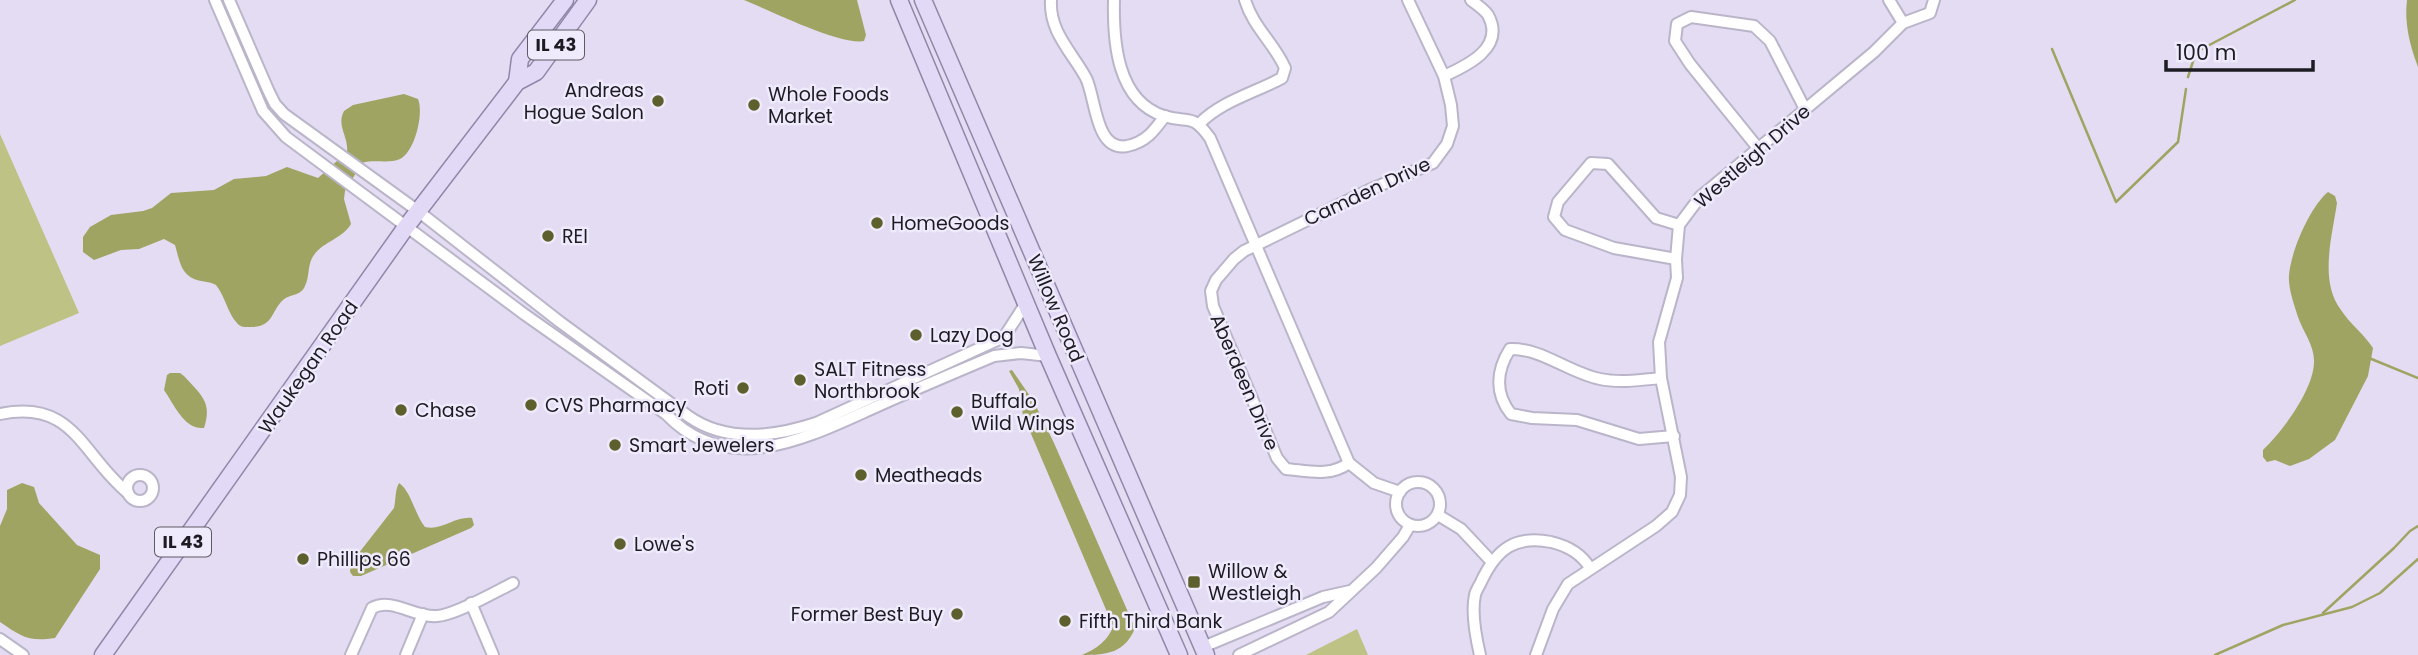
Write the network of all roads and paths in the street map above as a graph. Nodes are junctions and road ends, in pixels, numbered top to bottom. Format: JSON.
{"nodes":[{"id":1,"x":215,"y":0,"type":"edge"},
{"id":2,"x":229,"y":0,"type":"edge"},
{"id":3,"x":565,"y":0,"type":"edge"},
{"id":4,"x":588,"y":0,"type":"edge"},
{"id":5,"x":899,"y":0,"type":"edge"},
{"id":6,"x":923,"y":0,"type":"edge"},
{"id":7,"x":1051,"y":0,"type":"edge"},
{"id":8,"x":1114,"y":0,"type":"edge"},
{"id":9,"x":1245,"y":0,"type":"edge"},
{"id":10,"x":1408,"y":0,"type":"edge"},
{"id":11,"x":1471,"y":0,"type":"edge"},
{"id":12,"x":1889,"y":0,"type":"edge"},
{"id":13,"x":1934,"y":0,"type":"edge"},
{"id":14,"x":1903,"y":23,"type":"junction"},
{"id":15,"x":1444,"y":76,"type":"junction"},
{"id":16,"x":517,"y":82,"type":"junction"},
{"id":17,"x":1805,"y":109,"type":"junction"},
{"id":18,"x":1165,"y":117,"type":"junction"},
{"id":19,"x":1200,"y":123,"type":"junction"},
{"id":20,"x":1758,"y":148,"type":"junction"},
{"id":21,"x":418,"y":211,"type":"junction"},
{"id":22,"x":1678,"y":225,"type":"junction"},
{"id":23,"x":406,"y":227,"type":"junction"},
{"id":24,"x":1255,"y":244,"type":"junction"},
{"id":25,"x":1676,"y":259,"type":"junction"},
{"id":26,"x":1026,"y":303,"type":"junction"},
{"id":27,"x":1048,"y":356,"type":"junction"},
{"id":28,"x":1661,"y":377,"type":"junction"},
{"id":29,"x":0,"y":414,"type":"edge"},
{"id":30,"x":1674,"y":436,"type":"junction"},
{"id":31,"x":1349,"y":463,"type":"junction"},
{"id":32,"x":1400,"y":492,"type":"junction"},
{"id":33,"x":128,"y":494,"type":"dead end"},
{"id":34,"x":1438,"y":514,"type":"junction"},
{"id":35,"x":1410,"y":526,"type":"junction"},
{"id":36,"x":1491,"y":561,"type":"junction"},
{"id":37,"x":1590,"y":568,"type":"junction"},
{"id":38,"x":513,"y":583,"type":"dead end"},
{"id":39,"x":1350,"y":591,"type":"junction"},
{"id":40,"x":471,"y":603,"type":"junction"},
{"id":41,"x":422,"y":614,"type":"junction"},
{"id":42,"x":0,"y":639,"type":"edge"},
{"id":43,"x":1204,"y":651,"type":"edge"},
{"id":44,"x":23,"y":655,"type":"edge"},
{"id":45,"x":103,"y":655,"type":"edge"},
{"id":46,"x":351,"y":655,"type":"edge"},
{"id":47,"x":406,"y":655,"type":"edge"},
{"id":48,"x":493,"y":655,"type":"edge"},
{"id":49,"x":1179,"y":655,"type":"edge"},
{"id":50,"x":1239,"y":655,"type":"edge"},
{"id":51,"x":1480,"y":655,"type":"edge"},
{"id":52,"x":1536,"y":655,"type":"edge"}],
"edges":[{"from":1,"to":23,"type":"street"},
{"from":2,"to":21,"type":"street"},
{"from":3,"to":16,"type":"main road","name":"Waukegan Road","number":"IL 43"},
{"from":4,"to":16,"type":"main road","name":"Waukegan Road","number":"IL 43"},
{"from":5,"to":26,"type":"main road","name":"Willow Road"},
{"from":6,"to":43,"type":"main road","name":"Willow Road"},
{"from":7,"to":18,"type":"street"},
{"from":8,"to":18,"type":"street"},
{"from":9,"to":19,"type":"street"},
{"from":10,"to":15,"type":"street","name":"Camden Drive"},
{"from":11,"to":15,"type":"street"},
{"from":12,"to":14,"type":"street"},
{"from":13,"to":14,"type":"street","name":"Westleigh Drive"},
{"from":14,"to":17,"type":"street","name":"Westleigh Drive"},
{"from":15,"to":24,"type":"street","name":"Camden Drive"},
{"from":16,"to":21,"type":"main road","name":"Waukegan Road","number":"IL 43"},
{"from":17,"to":20,"type":"street","name":"Westleigh Drive"},
{"from":17,"to":20,"type":"street"},
{"from":18,"to":19,"type":"street"},
{"from":19,"to":24,"type":"street"},
{"from":20,"to":22,"type":"street","name":"Westleigh Drive"},
{"from":21,"to":23,"type":"main road","name":"Waukegan Road","number":"IL 43"},
{"from":21,"to":26,"type":"street"},
{"from":22,"to":25,"type":"street","name":"Westleigh Drive"},
{"from":22,"to":25,"type":"street"},
{"from":23,"to":27,"type":"street"},
{"from":23,"to":45,"type":"main road","name":"Waukegan Road","number":"IL 43"},
{"from":24,"to":31,"type":"street"},
{"from":24,"to":31,"type":"street","name":"Aberdeen Drive"},
{"from":25,"to":28,"type":"street","name":"Westleigh Drive"},
{"from":26,"to":27,"type":"main road","name":"Willow Road"},
{"from":27,"to":49,"type":"main road","name":"Willow Road"},
{"from":28,"to":30,"type":"street","name":"Westleigh Drive"},
{"from":28,"to":30,"type":"street"},
{"from":29,"to":33,"type":"street"},
{"from":30,"to":37,"type":"street","name":"Westleigh Drive"},
{"from":31,"to":32,"type":"street"},
{"from":32,"to":34,"type":"street"},
{"from":32,"to":35,"type":"street"},
{"from":34,"to":35,"type":"street"},
{"from":34,"to":36,"type":"street"},
{"from":35,"to":39,"type":"street"},
{"from":36,"to":37,"type":"street"},
{"from":36,"to":51,"type":"street"},
{"from":37,"to":52,"type":"street","name":"Westleigh Drive"},
{"from":38,"to":40,"type":"street"},
{"from":39,"to":43,"type":"street"},
{"from":39,"to":50,"type":"street"},
{"from":40,"to":41,"type":"street"},
{"from":40,"to":48,"type":"street"},
{"from":41,"to":46,"type":"street"},
{"from":41,"to":47,"type":"street"},
{"from":42,"to":44,"type":"street"},
{"from":43,"to":49,"type":"main road"}]}
